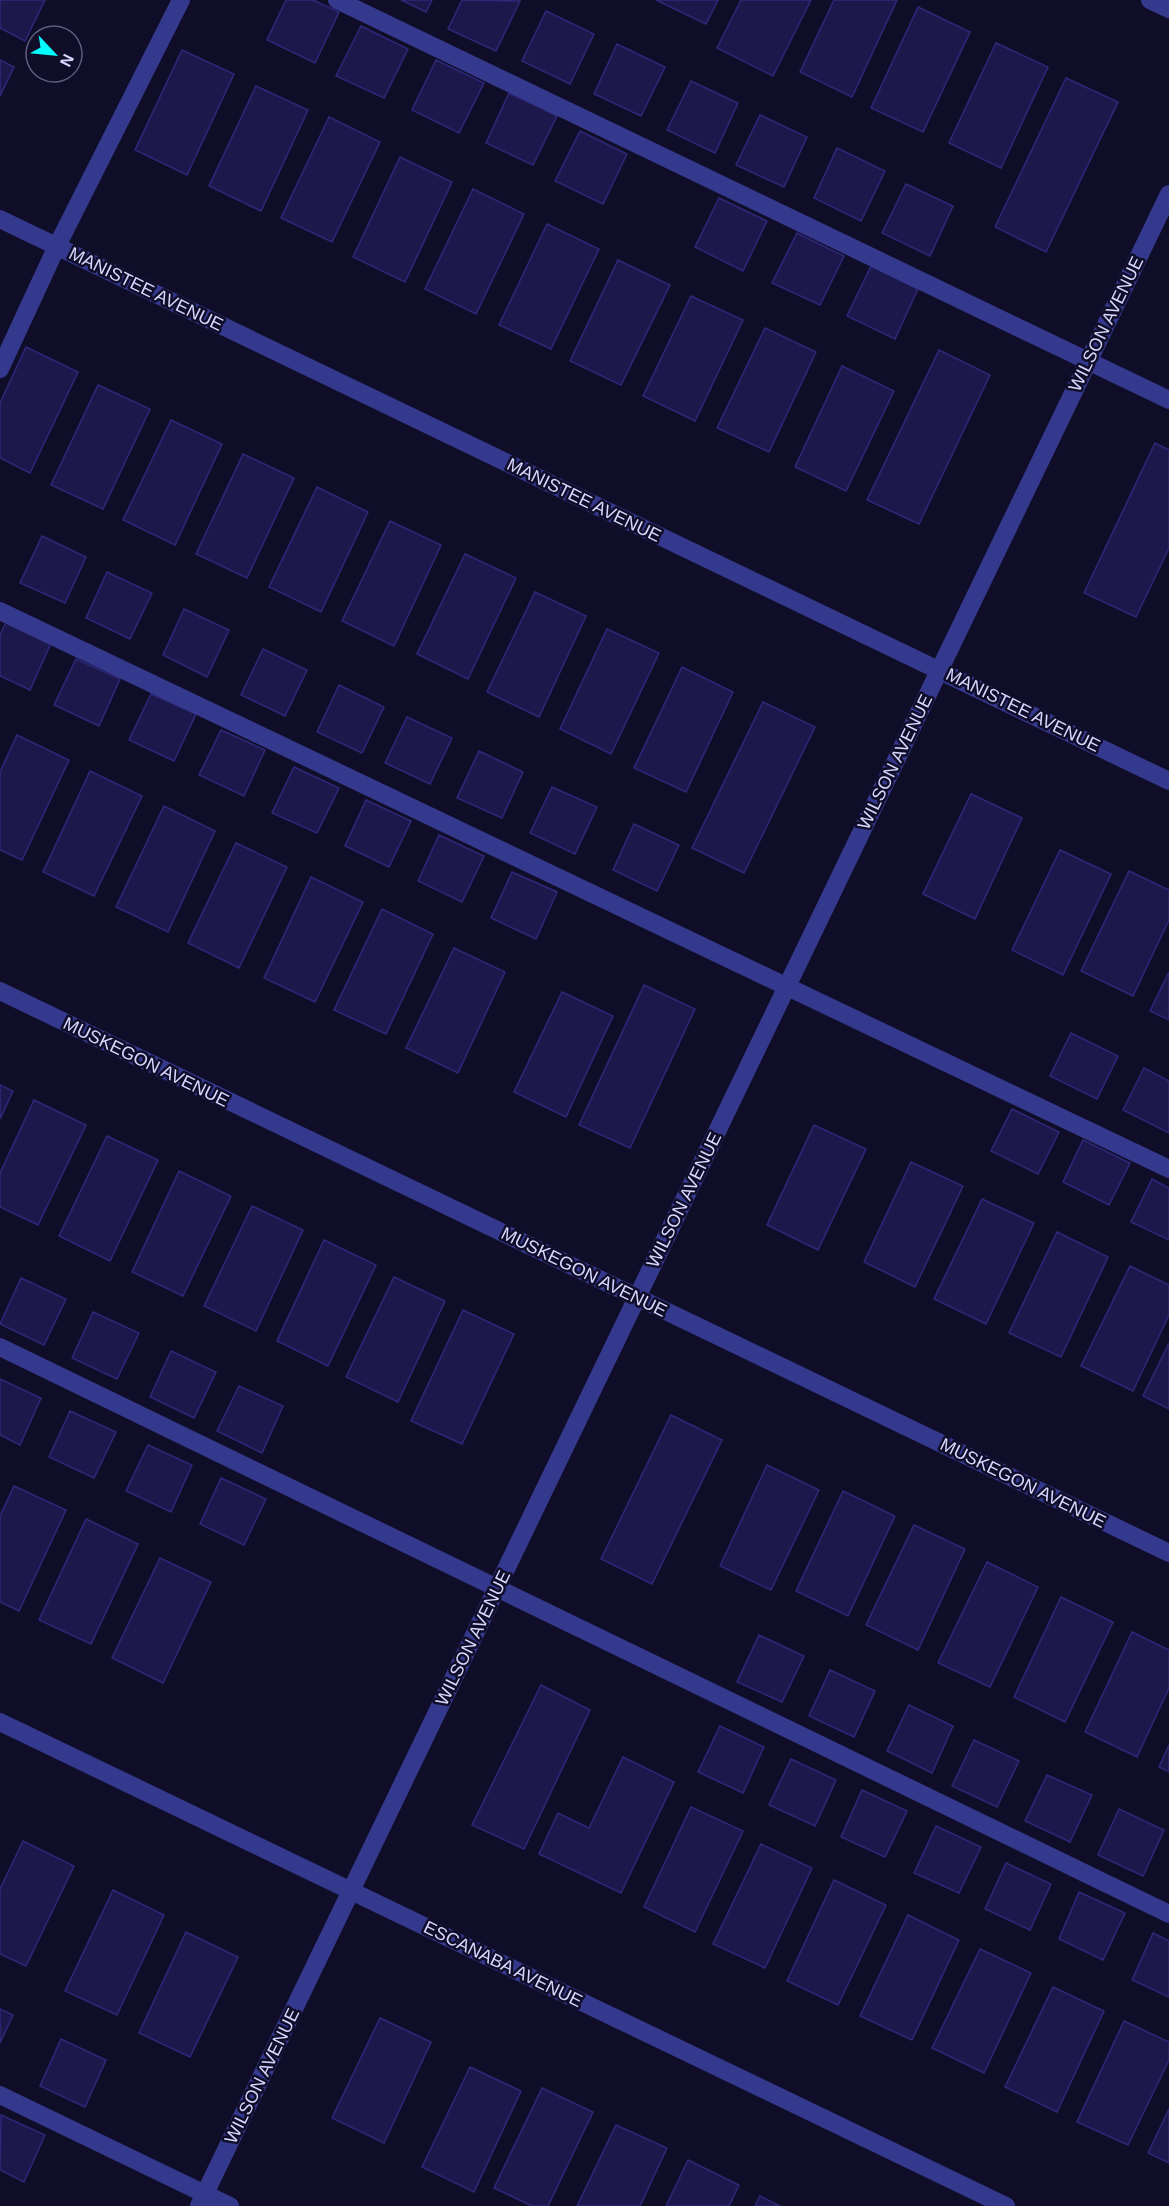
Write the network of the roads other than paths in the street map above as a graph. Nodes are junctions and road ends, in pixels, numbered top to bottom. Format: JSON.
{"nodes":[{"id":1,"x":181,"y":0,"type":"edge"},
{"id":2,"x":336,"y":0,"type":"edge"},
{"id":3,"x":1150,"y":0,"type":"edge"},
{"id":4,"x":1169,"y":9,"type":"edge"},
{"id":5,"x":1169,"y":194,"type":"edge"},
{"id":6,"x":0,"y":219,"type":"edge"},
{"id":7,"x":57,"y":246,"type":"junction"},
{"id":8,"x":1088,"y":362,"type":"junction"},
{"id":9,"x":0,"y":369,"type":"edge"},
{"id":10,"x":1169,"y":400,"type":"edge"},
{"id":11,"x":0,"y":611,"type":"edge"},
{"id":12,"x":939,"y":670,"type":"junction"},
{"id":13,"x":1169,"y":781,"type":"edge"},
{"id":14,"x":786,"y":988,"type":"junction"},
{"id":15,"x":0,"y":991,"type":"edge"},
{"id":16,"x":1169,"y":1169,"type":"edge"},
{"id":17,"x":637,"y":1297,"type":"junction"},
{"id":18,"x":0,"y":1347,"type":"edge"},
{"id":19,"x":1169,"y":1553,"type":"edge"},
{"id":20,"x":497,"y":1588,"type":"junction"},
{"id":21,"x":0,"y":1722,"type":"edge"},
{"id":22,"x":351,"y":1891,"type":"junction"},
{"id":23,"x":1169,"y":1914,"type":"edge"},
{"id":24,"x":0,"y":2095,"type":"edge"},
{"id":25,"x":202,"y":2200,"type":"edge"},
{"id":26,"x":230,"y":2206,"type":"edge"},
{"id":27,"x":1006,"y":2206,"type":"edge"}],
"edges":[{"from":1,"to":7,"type":"street"},
{"from":2,"to":8,"type":"street"},
{"from":3,"to":4,"type":"street"},
{"from":5,"to":8,"type":"street","name":"WILSON AVENUE"},
{"from":6,"to":7,"type":"street","name":"MANISTEE AVENUE"},
{"from":7,"to":9,"type":"street"},
{"from":7,"to":12,"type":"street","name":"MANISTEE AVENUE"},
{"from":8,"to":10,"type":"street"},
{"from":8,"to":12,"type":"street","name":"WILSON AVENUE"},
{"from":11,"to":14,"type":"street"},
{"from":12,"to":13,"type":"street","name":"MANISTEE AVENUE"},
{"from":12,"to":14,"type":"street","name":"WILSON AVENUE"},
{"from":14,"to":16,"type":"street"},
{"from":14,"to":17,"type":"street","name":"WILSON AVENUE"},
{"from":15,"to":17,"type":"street","name":"MUSKEGON AVENUE"},
{"from":17,"to":19,"type":"street","name":"MUSKEGON AVENUE"},
{"from":17,"to":20,"type":"street","name":"WILSON AVENUE"},
{"from":18,"to":20,"type":"street"},
{"from":20,"to":22,"type":"street","name":"WILSON AVENUE"},
{"from":20,"to":23,"type":"street"},
{"from":21,"to":22,"type":"street","name":"ESCANABA AVENUE"},
{"from":22,"to":25,"type":"street","name":"WILSON AVENUE"},
{"from":22,"to":27,"type":"street","name":"ESCANABA AVENUE"},
{"from":24,"to":25,"type":"street"},
{"from":25,"to":26,"type":"street"}]}
